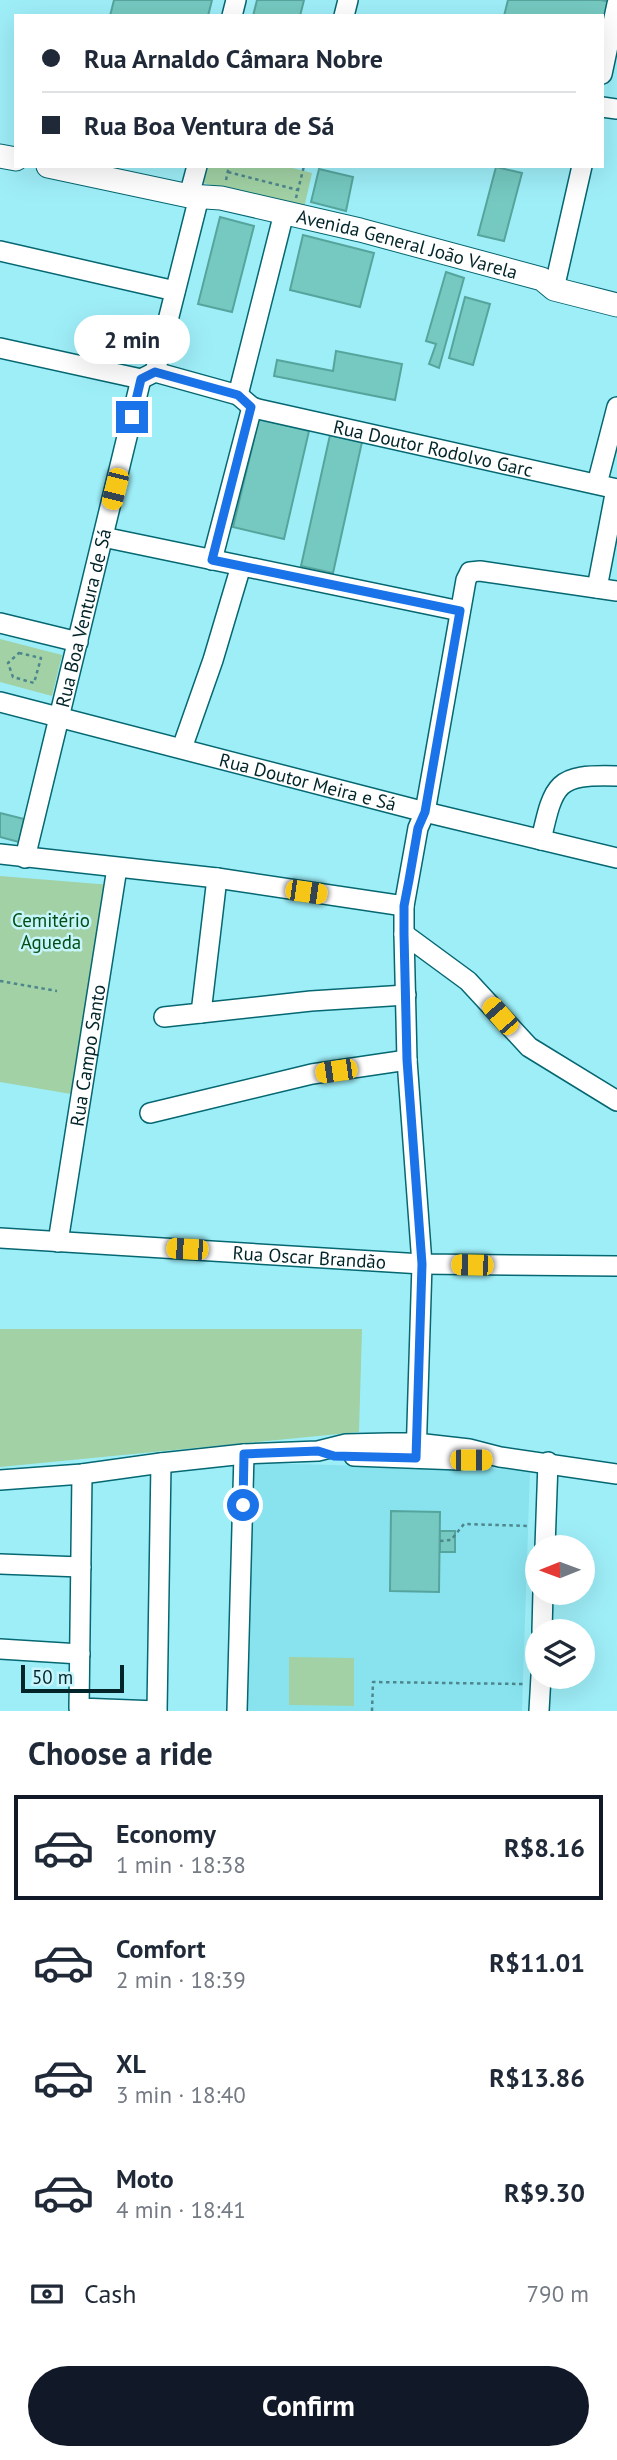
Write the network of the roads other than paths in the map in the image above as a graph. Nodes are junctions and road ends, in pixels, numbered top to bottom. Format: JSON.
{"nodes":[{"id":1,"x":617,"y":5,"type":"edge"},
{"id":2,"x":604,"y":65,"type":"edge"},
{"id":3,"x":57,"y":168,"type":"edge"},
{"id":4,"x":197,"y":168,"type":"edge"},
{"id":5,"x":581,"y":168,"type":"edge"},
{"id":6,"x":194,"y":197,"type":"junction"},
{"id":7,"x":289,"y":208,"type":"junction"},
{"id":8,"x":0,"y":251,"type":"edge"},
{"id":9,"x":552,"y":281,"type":"junction"},
{"id":10,"x":617,"y":289,"type":"edge"},
{"id":11,"x":175,"y":291,"type":"junction"},
{"id":12,"x":617,"y":305,"type":"edge"},
{"id":13,"x":0,"y":348,"type":"edge"},
{"id":14,"x":148,"y":376,"type":"junction"},
{"id":15,"x":245,"y":401,"type":"junction"},
{"id":16,"x":617,"y":407,"type":"edge"},
{"id":17,"x":610,"y":487,"type":"edge"},
{"id":18,"x":103,"y":537,"type":"junction"},
{"id":19,"x":212,"y":560,"type":"junction"},
{"id":20,"x":241,"y":566,"type":"junction"},
{"id":21,"x":597,"y":589,"type":"junction"},
{"id":22,"x":617,"y":591,"type":"edge"},
{"id":23,"x":460,"y":611,"type":"junction"},
{"id":24,"x":0,"y":623,"type":"edge"},
{"id":25,"x":78,"y":642,"type":"junction"},
{"id":26,"x":0,"y":702,"type":"edge"},
{"id":27,"x":60,"y":719,"type":"junction"},
{"id":28,"x":182,"y":748,"type":"junction"},
{"id":29,"x":617,"y":776,"type":"edge"},
{"id":30,"x":425,"y":812,"type":"junction"},
{"id":31,"x":541,"y":840,"type":"junction"},
{"id":32,"x":0,"y":854,"type":"edge"},
{"id":33,"x":617,"y":858,"type":"edge"},
{"id":34,"x":25,"y":859,"type":"junction"},
{"id":35,"x":117,"y":868,"type":"junction"},
{"id":36,"x":217,"y":878,"type":"junction"},
{"id":37,"x":404,"y":906,"type":"junction"},
{"id":38,"x":404,"y":934,"type":"junction"},
{"id":39,"x":406,"y":995,"type":"junction"},
{"id":40,"x":201,"y":1013,"type":"junction"},
{"id":41,"x":164,"y":1017,"type":"dead end"},
{"id":42,"x":407,"y":1060,"type":"junction"},
{"id":43,"x":617,"y":1101,"type":"edge"},
{"id":44,"x":150,"y":1113,"type":"dead end"},
{"id":45,"x":0,"y":1238,"type":"edge"},
{"id":46,"x":58,"y":1242,"type":"junction"},
{"id":47,"x":422,"y":1264,"type":"junction"},
{"id":48,"x":617,"y":1266,"type":"edge"},
{"id":49,"x":416,"y":1451,"type":"junction"},
{"id":50,"x":244,"y":1454,"type":"junction"},
{"id":51,"x":161,"y":1462,"type":"junction"},
{"id":52,"x":548,"y":1462,"type":"junction"},
{"id":53,"x":82,"y":1474,"type":"junction"},
{"id":54,"x":617,"y":1474,"type":"edge"},
{"id":55,"x":0,"y":1480,"type":"edge"},
{"id":56,"x":546,"y":1535,"type":"edge"},
{"id":57,"x":0,"y":1564,"type":"edge"},
{"id":58,"x":81,"y":1566,"type":"junction"},
{"id":59,"x":0,"y":1648,"type":"edge"},
{"id":60,"x":80,"y":1654,"type":"junction"},
{"id":61,"x":540,"y":1689,"type":"edge"},
{"id":62,"x":157,"y":1711,"type":"edge"},
{"id":63,"x":237,"y":1711,"type":"edge"},
{"id":64,"x":539,"y":1711,"type":"edge"}],
"edges":[{"from":1,"to":2,"type":"street"},
{"from":3,"to":6,"type":"main road","name":"Avenida General João Varela"},
{"from":4,"to":6,"type":"street","name":"Rua Boa Ventura de Sá"},
{"from":5,"to":9,"type":"street"},
{"from":6,"to":7,"type":"main road","name":"Avenida General João Varela"},
{"from":6,"to":11,"type":"street","name":"Rua Boa Ventura de Sá"},
{"from":7,"to":9,"type":"main road","name":"Avenida General João Varela"},
{"from":7,"to":15,"type":"street"},
{"from":8,"to":11,"type":"street"},
{"from":9,"to":10,"type":"main road"},
{"from":9,"to":12,"type":"main road","name":"Avenida General João Varela"},
{"from":11,"to":14,"type":"street","name":"Rua Boa Ventura de Sá"},
{"from":13,"to":14,"type":"street","name":"Rua Doutor Rodolvo Garc"},
{"from":14,"to":15,"type":"street","name":"Rua Doutor Rodolvo Garc"},
{"from":14,"to":18,"type":"street","name":"Rua Boa Ventura de Sá"},
{"from":15,"to":17,"type":"street","name":"Rua Doutor Rodolvo Garc"},
{"from":15,"to":19,"type":"street"},
{"from":16,"to":17,"type":"street"},
{"from":17,"to":21,"type":"street"},
{"from":18,"to":19,"type":"street"},
{"from":18,"to":25,"type":"street","name":"Rua Boa Ventura de Sá"},
{"from":19,"to":20,"type":"street"},
{"from":20,"to":23,"type":"street"},
{"from":20,"to":28,"type":"street"},
{"from":21,"to":22,"type":"street"},
{"from":21,"to":23,"type":"street"},
{"from":23,"to":30,"type":"street"},
{"from":24,"to":25,"type":"street"},
{"from":25,"to":27,"type":"street","name":"Rua Boa Ventura de Sá"},
{"from":26,"to":27,"type":"street","name":"Rua Doutor Meira e Sá"},
{"from":27,"to":28,"type":"street","name":"Rua Doutor Meira e Sá"},
{"from":27,"to":34,"type":"street","name":"Rua Boa Ventura de Sá"},
{"from":28,"to":30,"type":"street","name":"Rua Doutor Meira e Sá"},
{"from":29,"to":31,"type":"street"},
{"from":30,"to":31,"type":"street","name":"Rua Doutor Meira e Sá"},
{"from":30,"to":37,"type":"street"},
{"from":31,"to":33,"type":"street","name":"Rua Doutor Meira e Sá"},
{"from":32,"to":34,"type":"street"},
{"from":34,"to":35,"type":"street"},
{"from":35,"to":36,"type":"street"},
{"from":35,"to":46,"type":"street","name":"Rua Campo Santo"},
{"from":36,"to":37,"type":"street"},
{"from":36,"to":40,"type":"street"},
{"from":37,"to":38,"type":"street"},
{"from":38,"to":39,"type":"street"},
{"from":38,"to":43,"type":"street"},
{"from":39,"to":40,"type":"street"},
{"from":39,"to":42,"type":"street"},
{"from":40,"to":41,"type":"street"},
{"from":42,"to":44,"type":"street"},
{"from":42,"to":47,"type":"street"},
{"from":45,"to":46,"type":"street","name":"Rua Oscar Brandão"},
{"from":46,"to":47,"type":"street","name":"Rua Oscar Brandão"},
{"from":47,"to":48,"type":"street","name":"Rua Oscar Brandão"},
{"from":47,"to":49,"type":"street"},
{"from":49,"to":50,"type":"street"},
{"from":49,"to":52,"type":"street"},
{"from":50,"to":51,"type":"street"},
{"from":50,"to":63,"type":"street"},
{"from":51,"to":53,"type":"street"},
{"from":51,"to":62,"type":"street"},
{"from":52,"to":54,"type":"street"},
{"from":52,"to":56,"type":"street"},
{"from":53,"to":55,"type":"street"},
{"from":53,"to":58,"type":"street"},
{"from":57,"to":58,"type":"street"},
{"from":58,"to":60,"type":"street"},
{"from":59,"to":60,"type":"street"},
{"from":60,"to":62,"type":"street"},
{"from":61,"to":64,"type":"street"}]}
